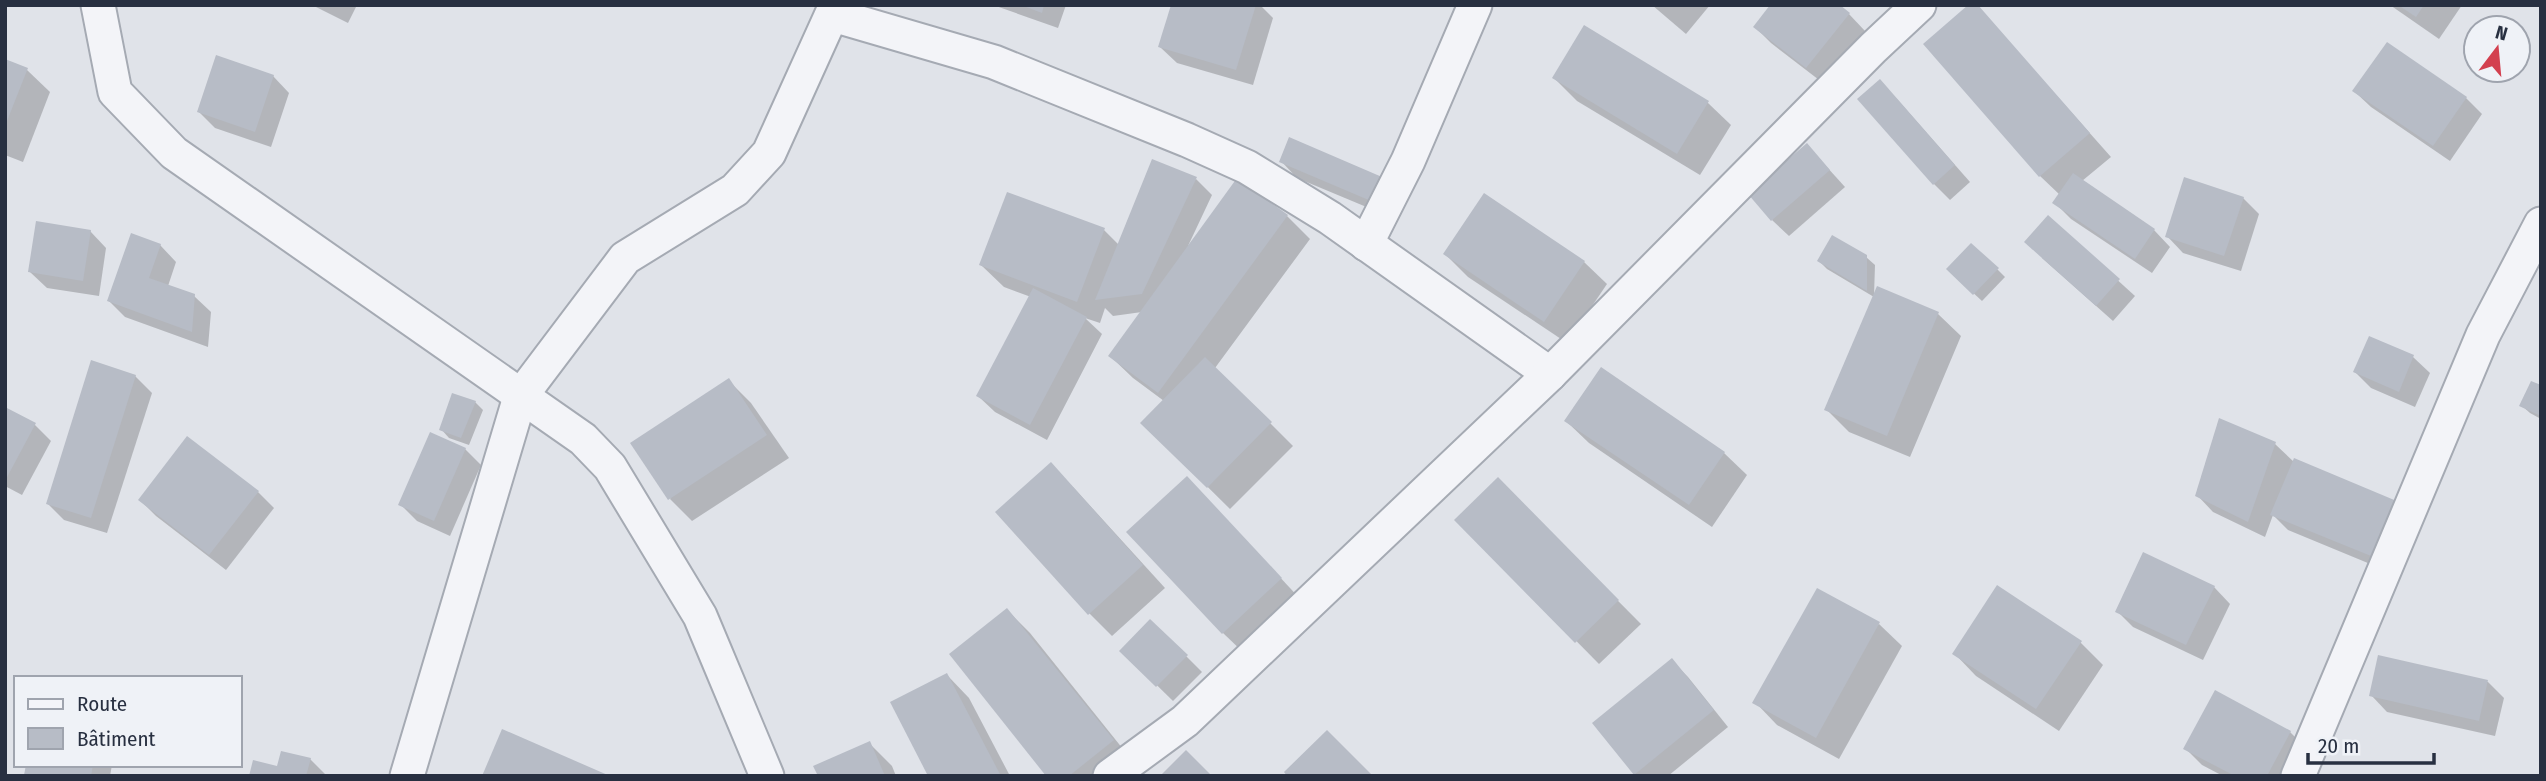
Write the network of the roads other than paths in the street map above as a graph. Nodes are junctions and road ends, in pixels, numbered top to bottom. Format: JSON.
{"nodes":[{"id":1,"x":98,"y":5,"type":"edge"},
{"id":2,"x":1475,"y":5,"type":"edge"},
{"id":3,"x":1919,"y":5,"type":"edge"},
{"id":4,"x":834,"y":10,"type":"edge"},
{"id":5,"x":2541,"y":224,"type":"edge"},
{"id":6,"x":1366,"y":244,"type":"junction"},
{"id":7,"x":1550,"y":374,"type":"junction"},
{"id":8,"x":520,"y":397,"type":"junction"},
{"id":9,"x":407,"y":776,"type":"edge"},
{"id":10,"x":767,"y":776,"type":"edge"},
{"id":11,"x":1110,"y":776,"type":"edge"},
{"id":12,"x":2298,"y":776,"type":"edge"}],
"edges":[{"from":1,"to":8,"type":"street"},
{"from":2,"to":6,"type":"street"},
{"from":3,"to":7,"type":"street"},
{"from":4,"to":6,"type":"street"},
{"from":4,"to":8,"type":"street"},
{"from":5,"to":12,"type":"street"},
{"from":6,"to":7,"type":"street"},
{"from":7,"to":11,"type":"street"},
{"from":8,"to":9,"type":"street"},
{"from":8,"to":10,"type":"street"}]}
